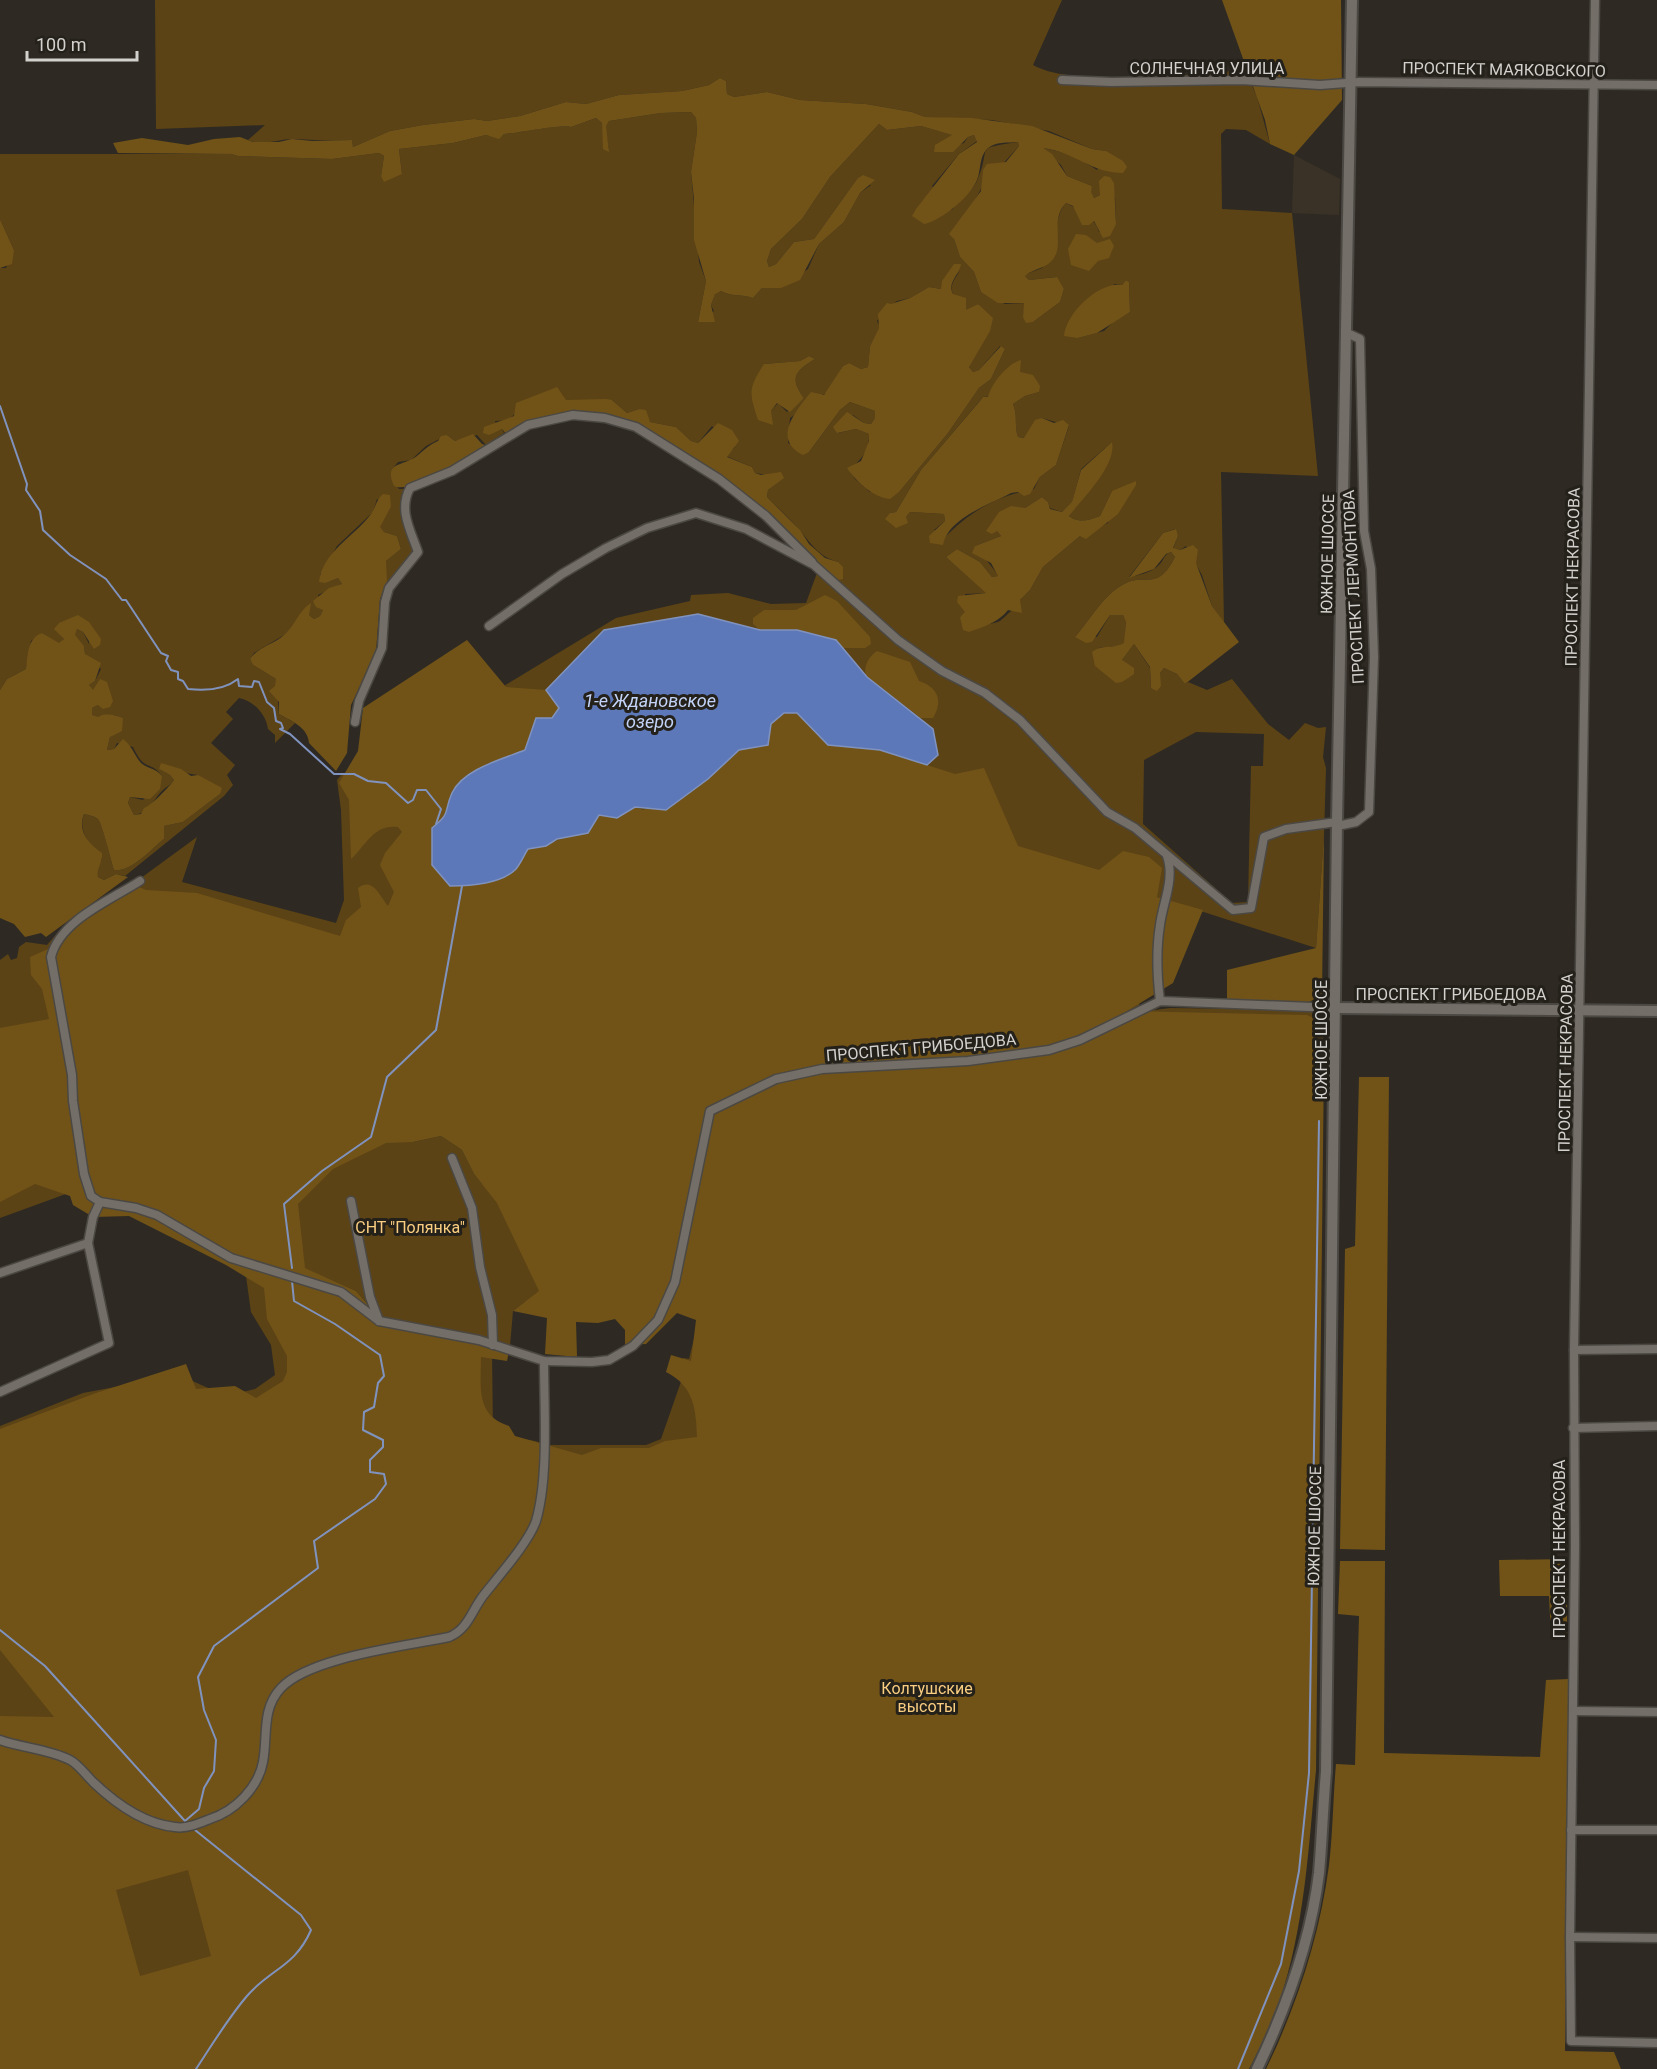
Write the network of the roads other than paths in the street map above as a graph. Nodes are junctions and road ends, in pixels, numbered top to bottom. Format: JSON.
{"nodes":[{"id":1,"x":1352,"y":0,"type":"edge"},
{"id":2,"x":1595,"y":0,"type":"edge"},
{"id":3,"x":1062,"y":80,"type":"dead end"},
{"id":4,"x":1351,"y":82,"type":"junction"},
{"id":5,"x":1594,"y":84,"type":"junction"},
{"id":6,"x":1657,"y":86,"type":"edge"},
{"id":7,"x":1347,"y":333,"type":"junction"},
{"id":8,"x":814,"y":565,"type":"junction"},
{"id":9,"x":489,"y":626,"type":"dead end"},
{"id":10,"x":355,"y":722,"type":"dead end"},
{"id":11,"x":1337,"y":824,"type":"junction"},
{"id":12,"x":1167,"y":856,"type":"junction"},
{"id":13,"x":140,"y":881,"type":"dead end"},
{"id":14,"x":1160,"y":1001,"type":"junction"},
{"id":15,"x":1336,"y":1008,"type":"junction"},
{"id":16,"x":1581,"y":1009,"type":"junction"},
{"id":17,"x":1657,"y":1011,"type":"edge"},
{"id":18,"x":452,"y":1158,"type":"dead end"},
{"id":19,"x":100,"y":1202,"type":"junction"},
{"id":20,"x":351,"y":1202,"type":"dead end"},
{"id":21,"x":88,"y":1243,"type":"junction"},
{"id":22,"x":0,"y":1273,"type":"edge"},
{"id":23,"x":379,"y":1321,"type":"junction"},
{"id":24,"x":493,"y":1345,"type":"junction"},
{"id":25,"x":1657,"y":1349,"type":"edge"},
{"id":26,"x":1574,"y":1350,"type":"junction"},
{"id":27,"x":544,"y":1361,"type":"junction"},
{"id":28,"x":0,"y":1392,"type":"edge"},
{"id":29,"x":1657,"y":1426,"type":"edge"},
{"id":30,"x":1573,"y":1428,"type":"junction"},
{"id":31,"x":1575,"y":1711,"type":"junction"},
{"id":32,"x":1657,"y":1712,"type":"edge"},
{"id":33,"x":0,"y":1740,"type":"edge"},
{"id":34,"x":1571,"y":1830,"type":"junction"},
{"id":35,"x":1657,"y":1830,"type":"edge"},
{"id":36,"x":1570,"y":1937,"type":"junction"},
{"id":37,"x":1657,"y":1938,"type":"edge"},
{"id":38,"x":1657,"y":2043,"type":"edge"},
{"id":39,"x":1257,"y":2069,"type":"edge"}],
"edges":[{"from":1,"to":4,"type":"street","name":"ЮЖНОЕ ШОССЕ"},
{"from":2,"to":5,"type":"street","name":"ПРОСПЕКТ НЕКРАСОВА"},
{"from":3,"to":4,"type":"street","name":"СОЛНЕЧНАЯ УЛИЦА"},
{"from":4,"to":5,"type":"street","name":"ПРОСПЕКТ МАЯКОВСКОГО"},
{"from":4,"to":7,"type":"street","name":"ЮЖНОЕ ШОССЕ"},
{"from":5,"to":6,"type":"street","name":"ПРОСПЕКТ МАЯКОВСКОГО"},
{"from":5,"to":16,"type":"street","name":"ПРОСПЕКТ НЕКРАСОВА"},
{"from":7,"to":11,"type":"street","name":"ЮЖНОЕ ШОССЕ"},
{"from":7,"to":11,"type":"street","name":"ПРОСПЕКТ ЛЕРМОНТОВА"},
{"from":8,"to":9,"type":"street"},
{"from":8,"to":10,"type":"street"},
{"from":8,"to":12,"type":"street"},
{"from":11,"to":12,"type":"street"},
{"from":11,"to":15,"type":"street","name":"ЮЖНОЕ ШОССЕ"},
{"from":12,"to":14,"type":"street"},
{"from":13,"to":19,"type":"street"},
{"from":14,"to":15,"type":"street","name":"ПРОСПЕКТ ГРИБОЕДОВА"},
{"from":14,"to":27,"type":"street","name":"ПРОСПЕКТ ГРИБОЕДОВА"},
{"from":15,"to":16,"type":"street","name":"ПРОСПЕКТ ГРИБОЕДОВА"},
{"from":15,"to":39,"type":"street","name":"ЮЖНОЕ ШОССЕ"},
{"from":16,"to":17,"type":"street","name":"ПРОСПЕКТ ГРИБОЕДОВА"},
{"from":16,"to":26,"type":"street","name":"ПРОСПЕКТ НЕКРАСОВА"},
{"from":18,"to":24,"type":"street"},
{"from":19,"to":21,"type":"street"},
{"from":19,"to":23,"type":"street"},
{"from":20,"to":23,"type":"street"},
{"from":21,"to":22,"type":"street"},
{"from":21,"to":28,"type":"street"},
{"from":23,"to":24,"type":"street"},
{"from":24,"to":27,"type":"street"},
{"from":25,"to":26,"type":"street"},
{"from":26,"to":30,"type":"street","name":"ПРОСПЕКТ НЕКРАСОВА"},
{"from":27,"to":33,"type":"street"},
{"from":29,"to":30,"type":"street"},
{"from":30,"to":31,"type":"street","name":"ПРОСПЕКТ НЕКРАСОВА"},
{"from":31,"to":32,"type":"street"},
{"from":31,"to":34,"type":"street","name":"ПРОСПЕКТ НЕКРАСОВА"},
{"from":34,"to":35,"type":"street"},
{"from":34,"to":36,"type":"street","name":"ПРОСПЕКТ НЕКРАСОВА"},
{"from":36,"to":37,"type":"street"},
{"from":36,"to":38,"type":"street","name":"ПРОСПЕКТ НЕКРАСОВА"}]}
